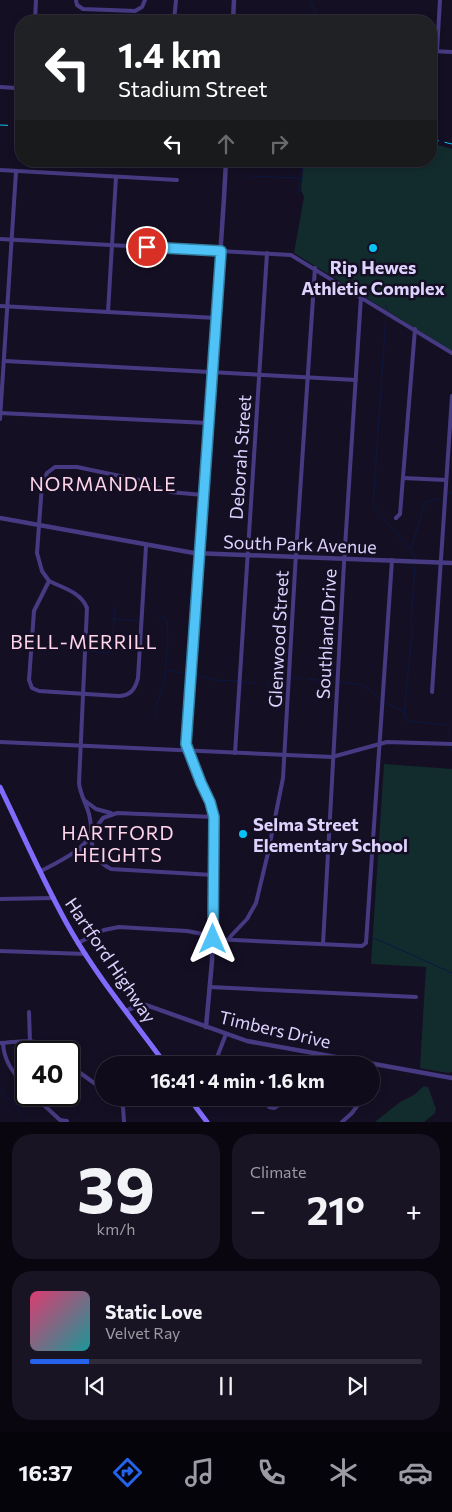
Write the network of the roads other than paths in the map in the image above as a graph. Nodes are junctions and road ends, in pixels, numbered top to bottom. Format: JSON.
{"nodes":[{"id":1,"x":36,"y":0,"type":"edge"},
{"id":2,"x":76,"y":0,"type":"edge"},
{"id":3,"x":144,"y":0,"type":"edge"},
{"id":4,"x":176,"y":0,"type":"edge"},
{"id":5,"x":234,"y":0,"type":"edge"},
{"id":6,"x":440,"y":0,"type":"edge"},
{"id":7,"x":35,"y":15,"type":"edge"},
{"id":8,"x":175,"y":15,"type":"edge"},
{"id":9,"x":233,"y":15,"type":"edge"},
{"id":10,"x":437,"y":51,"type":"joint"},
{"id":11,"x":452,"y":52,"type":"edge"},
{"id":12,"x":0,"y":87,"type":"edge"},
{"id":13,"x":15,"y":88,"type":"edge"},
{"id":14,"x":226,"y":167,"type":"edge"},
{"id":15,"x":0,"y":170,"type":"edge"},
{"id":16,"x":16,"y":172,"type":"junction"},
{"id":17,"x":116,"y":177,"type":"junction"},
{"id":18,"x":177,"y":180,"type":"dead end"},
{"id":19,"x":0,"y":239,"type":"edge"},
{"id":20,"x":12,"y":240,"type":"junction"},
{"id":21,"x":112,"y":245,"type":"junction"},
{"id":22,"x":221,"y":251,"type":"junction"},
{"id":23,"x":267,"y":253,"type":"junction"},
{"id":24,"x":314,"y":268,"type":"junction"},
{"id":25,"x":362,"y":296,"type":"junction"},
{"id":26,"x":0,"y":306,"type":"edge"},
{"id":27,"x":8,"y":307,"type":"junction"},
{"id":28,"x":108,"y":312,"type":"junction"},
{"id":29,"x":216,"y":318,"type":"junction"},
{"id":30,"x":415,"y":329,"type":"junction"},
{"id":31,"x":452,"y":353,"type":"edge"},
{"id":32,"x":4,"y":361,"type":"junction"},
{"id":33,"x":212,"y":372,"type":"junction"},
{"id":34,"x":259,"y":374,"type":"junction"},
{"id":35,"x":307,"y":377,"type":"junction"},
{"id":36,"x":356,"y":380,"type":"junction"},
{"id":37,"x":452,"y":396,"type":"edge"},
{"id":38,"x":0,"y":413,"type":"edge"},
{"id":39,"x":0,"y":419,"type":"edge"},
{"id":40,"x":208,"y":423,"type":"junction"},
{"id":41,"x":403,"y":478,"type":"junction"},
{"id":42,"x":446,"y":480,"type":"junction"},
{"id":43,"x":204,"y":495,"type":"junction"},
{"id":44,"x":0,"y":518,"type":"edge"},
{"id":45,"x":396,"y":518,"type":"dead end"},
{"id":46,"x":39,"y":525,"type":"junction"},
{"id":47,"x":146,"y":546,"type":"junction"},
{"id":48,"x":200,"y":554,"type":"junction"},
{"id":49,"x":247,"y":556,"type":"junction"},
{"id":50,"x":296,"y":557,"type":"junction"},
{"id":51,"x":344,"y":558,"type":"junction"},
{"id":52,"x":392,"y":560,"type":"junction"},
{"id":53,"x":440,"y":563,"type":"junction"},
{"id":54,"x":452,"y":563,"type":"edge"},
{"id":55,"x":49,"y":581,"type":"junction"},
{"id":56,"x":432,"y":692,"type":"dead end"},
{"id":57,"x":83,"y":693,"type":"junction"},
{"id":58,"x":0,"y":742,"type":"edge"},
{"id":59,"x":381,"y":742,"type":"junction"},
{"id":60,"x":452,"y":744,"type":"edge"},
{"id":61,"x":81,"y":746,"type":"junction"},
{"id":62,"x":189,"y":751,"type":"junction"},
{"id":63,"x":235,"y":753,"type":"junction"},
{"id":64,"x":285,"y":755,"type":"junction"},
{"id":65,"x":332,"y":758,"type":"junction"},
{"id":66,"x":0,"y":786,"type":"edge"},
{"id":67,"x":84,"y":800,"type":"junction"},
{"id":68,"x":113,"y":814,"type":"junction"},
{"id":69,"x":214,"y":817,"type":"junction"},
{"id":70,"x":91,"y":834,"type":"junction"},
{"id":71,"x":77,"y":850,"type":"junction"},
{"id":72,"x":94,"y":854,"type":"junction"},
{"id":73,"x":41,"y":871,"type":"junction"},
{"id":74,"x":212,"y":875,"type":"junction"},
{"id":75,"x":54,"y":898,"type":"junction"},
{"id":76,"x":0,"y":899,"type":"edge"},
{"id":77,"x":213,"y":937,"type":"junction"},
{"id":78,"x":230,"y":940,"type":"junction"},
{"id":79,"x":78,"y":943,"type":"junction"},
{"id":80,"x":323,"y":944,"type":"junction"},
{"id":81,"x":0,"y":951,"type":"edge"},
{"id":82,"x":86,"y":954,"type":"junction"},
{"id":83,"x":210,"y":987,"type":"junction"},
{"id":84,"x":416,"y":997,"type":"dead end"},
{"id":85,"x":126,"y":1011,"type":"junction"},
{"id":86,"x":29,"y":1012,"type":"dead end"},
{"id":87,"x":206,"y":1027,"type":"junction"},
{"id":88,"x":226,"y":1034,"type":"junction"},
{"id":89,"x":30,"y":1041,"type":"edge"},
{"id":90,"x":2,"y":1043,"type":"edge"},
{"id":91,"x":15,"y":1043,"type":"edge"},
{"id":92,"x":318,"y":1054,"type":"joint"},
{"id":93,"x":159,"y":1056,"type":"edge"},
{"id":94,"x":217,"y":1056,"type":"edge"},
{"id":95,"x":328,"y":1056,"type":"edge"},
{"id":96,"x":380,"y":1066,"type":"edge"},
{"id":97,"x":15,"y":1073,"type":"edge"},
{"id":98,"x":80,"y":1073,"type":"edge"},
{"id":99,"x":452,"y":1078,"type":"edge"},
{"id":100,"x":95,"y":1084,"type":"edge"},
{"id":101,"x":45,"y":1106,"type":"edge"},
{"id":102,"x":122,"y":1106,"type":"edge"},
{"id":103,"x":196,"y":1106,"type":"edge"},
{"id":104,"x":277,"y":1106,"type":"edge"},
{"id":105,"x":358,"y":1106,"type":"edge"},
{"id":106,"x":269,"y":1107,"type":"dead end"},
{"id":107,"x":67,"y":1121,"type":"dead end"},
{"id":108,"x":124,"y":1122,"type":"edge"},
{"id":109,"x":207,"y":1122,"type":"edge"},
{"id":110,"x":342,"y":1122,"type":"edge"}],
"edges":[{"from":1,"to":7,"type":"street"},
{"from":2,"to":3,"type":"street"},
{"from":4,"to":8,"type":"street"},
{"from":5,"to":9,"type":"street"},
{"from":6,"to":10,"type":"street"},
{"from":10,"to":11,"type":"street"},
{"from":12,"to":13,"type":"street"},
{"from":14,"to":22,"type":"street"},
{"from":15,"to":16,"type":"street"},
{"from":16,"to":17,"type":"street"},
{"from":16,"to":20,"type":"street"},
{"from":17,"to":18,"type":"street"},
{"from":17,"to":21,"type":"street"},
{"from":19,"to":20,"type":"street"},
{"from":20,"to":21,"type":"street"},
{"from":20,"to":27,"type":"street"},
{"from":21,"to":22,"type":"street"},
{"from":21,"to":28,"type":"street"},
{"from":22,"to":23,"type":"street"},
{"from":22,"to":29,"type":"street"},
{"from":23,"to":24,"type":"street"},
{"from":23,"to":34,"type":"street","name":"Deborah Street"},
{"from":24,"to":25,"type":"street"},
{"from":24,"to":35,"type":"street","name":"Glenwood Street"},
{"from":25,"to":30,"type":"street"},
{"from":25,"to":36,"type":"street","name":"Southland Drive"},
{"from":26,"to":27,"type":"street"},
{"from":27,"to":28,"type":"street"},
{"from":27,"to":32,"type":"street"},
{"from":28,"to":29,"type":"street"},
{"from":29,"to":33,"type":"street"},
{"from":30,"to":31,"type":"street"},
{"from":30,"to":41,"type":"street"},
{"from":32,"to":33,"type":"street"},
{"from":32,"to":38,"type":"street"},
{"from":33,"to":34,"type":"street"},
{"from":33,"to":40,"type":"street"},
{"from":34,"to":35,"type":"street"},
{"from":34,"to":49,"type":"street","name":"Deborah Street"},
{"from":35,"to":36,"type":"street"},
{"from":35,"to":50,"type":"street","name":"Glenwood Street"},
{"from":36,"to":51,"type":"street","name":"Southland Drive"},
{"from":37,"to":42,"type":"street"},
{"from":38,"to":39,"type":"street"},
{"from":38,"to":40,"type":"street"},
{"from":40,"to":43,"type":"street"},
{"from":41,"to":42,"type":"street"},
{"from":41,"to":45,"type":"street"},
{"from":42,"to":53,"type":"street"},
{"from":43,"to":46,"type":"street"},
{"from":43,"to":48,"type":"street"},
{"from":44,"to":46,"type":"street","name":"South Park Avenue"},
{"from":46,"to":47,"type":"street","name":"South Park Avenue"},
{"from":46,"to":55,"type":"street"},
{"from":47,"to":48,"type":"street","name":"South Park Avenue"},
{"from":47,"to":57,"type":"street"},
{"from":48,"to":49,"type":"street","name":"South Park Avenue"},
{"from":48,"to":62,"type":"street"},
{"from":49,"to":50,"type":"street","name":"South Park Avenue"},
{"from":49,"to":63,"type":"street","name":"Deborah Street"},
{"from":50,"to":51,"type":"street","name":"South Park Avenue"},
{"from":50,"to":64,"type":"street","name":"Glenwood Street"},
{"from":51,"to":52,"type":"street","name":"South Park Avenue"},
{"from":51,"to":65,"type":"street","name":"Southland Drive"},
{"from":52,"to":53,"type":"street","name":"South Park Avenue"},
{"from":52,"to":59,"type":"street"},
{"from":53,"to":54,"type":"street","name":"South Park Avenue"},
{"from":53,"to":56,"type":"street"},
{"from":55,"to":57,"type":"street"},
{"from":55,"to":57,"type":"street"},
{"from":57,"to":61,"type":"street"},
{"from":58,"to":61,"type":"street"},
{"from":59,"to":60,"type":"street"},
{"from":59,"to":65,"type":"street"},
{"from":59,"to":80,"type":"street"},
{"from":61,"to":62,"type":"street"},
{"from":61,"to":67,"type":"street"},
{"from":62,"to":63,"type":"street"},
{"from":62,"to":69,"type":"street"},
{"from":63,"to":64,"type":"street"},
{"from":64,"to":65,"type":"street"},
{"from":64,"to":78,"type":"street","name":"Glenwood Street"},
{"from":65,"to":80,"type":"street","name":"Southland Drive"},
{"from":66,"to":73,"type":"main road","name":"Hartford Highway"},
{"from":67,"to":68,"type":"street"},
{"from":67,"to":70,"type":"street"},
{"from":68,"to":69,"type":"street"},
{"from":68,"to":70,"type":"street"},
{"from":69,"to":74,"type":"street"},
{"from":70,"to":71,"type":"street"},
{"from":70,"to":72,"type":"street"},
{"from":71,"to":72,"type":"street"},
{"from":71,"to":73,"type":"street"},
{"from":72,"to":74,"type":"street"},
{"from":73,"to":75,"type":"main road","name":"Hartford Highway"},
{"from":74,"to":77,"type":"street"},
{"from":75,"to":76,"type":"street"},
{"from":75,"to":79,"type":"main road","name":"Hartford Highway"},
{"from":77,"to":78,"type":"street"},
{"from":77,"to":79,"type":"street"},
{"from":77,"to":83,"type":"street"},
{"from":78,"to":80,"type":"street"},
{"from":79,"to":82,"type":"main road","name":"Hartford Highway"},
{"from":81,"to":82,"type":"street"},
{"from":82,"to":85,"type":"main road","name":"Hartford Highway"},
{"from":83,"to":84,"type":"street"},
{"from":83,"to":87,"type":"street"},
{"from":85,"to":87,"type":"street","name":"Timbers Drive"},
{"from":85,"to":93,"type":"main road","name":"Hartford Highway"},
{"from":86,"to":89,"type":"street"},
{"from":87,"to":88,"type":"street","name":"Timbers Drive"},
{"from":88,"to":92,"type":"street","name":"Timbers Drive"},
{"from":88,"to":94,"type":"street"},
{"from":90,"to":91,"type":"street"},
{"from":90,"to":97,"type":"street"},
{"from":92,"to":95,"type":"street","name":"Timbers Drive"},
{"from":96,"to":99,"type":"street","name":"Timbers Drive"},
{"from":98,"to":100,"type":"street"},
{"from":101,"to":107,"type":"street"},
{"from":102,"to":108,"type":"street"},
{"from":103,"to":109,"type":"main road"},
{"from":104,"to":106,"type":"street"},
{"from":105,"to":110,"type":"street"}]}
